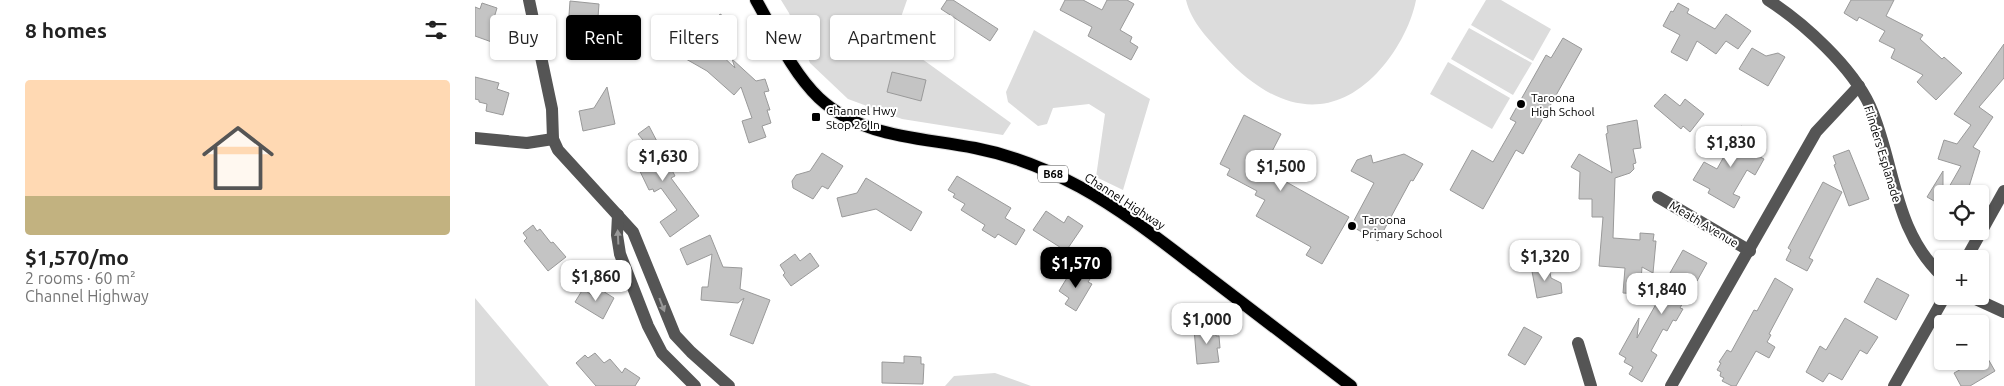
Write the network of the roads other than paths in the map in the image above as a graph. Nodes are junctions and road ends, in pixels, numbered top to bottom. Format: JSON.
{"nodes":[{"id":1,"x":529,"y":0,"type":"edge"},
{"id":2,"x":756,"y":0,"type":"edge"},
{"id":3,"x":1768,"y":0,"type":"edge"},
{"id":4,"x":1859,"y":86,"type":"junction"},
{"id":5,"x":475,"y":138,"type":"edge"},
{"id":6,"x":553,"y":139,"type":"junction"},
{"id":7,"x":2004,"y":191,"type":"edge"},
{"id":8,"x":1658,"y":197,"type":"dead end"},
{"id":9,"x":618,"y":215,"type":"junction"},
{"id":10,"x":1971,"y":250,"type":"edge"},
{"id":11,"x":1749,"y":251,"type":"junction"},
{"id":12,"x":1934,"y":266,"type":"edge"},
{"id":13,"x":1940,"y":305,"type":"edge"},
{"id":14,"x":1989,"y":305,"type":"edge"},
{"id":15,"x":2004,"y":312,"type":"edge"},
{"id":16,"x":1578,"y":344,"type":"dead end"},
{"id":17,"x":695,"y":386,"type":"edge"},
{"id":18,"x":729,"y":386,"type":"edge"},
{"id":19,"x":1351,"y":386,"type":"edge"},
{"id":20,"x":1591,"y":386,"type":"edge"},
{"id":21,"x":1671,"y":386,"type":"edge"},
{"id":22,"x":1895,"y":386,"type":"edge"}],
"edges":[{"from":1,"to":6,"type":"street"},
{"from":2,"to":19,"type":"main road","name":"Channel Highway","number":"B68"},
{"from":3,"to":4,"type":"street","name":"Flinders Esplanade"},
{"from":4,"to":11,"type":"street","name":"Meath Avenue"},
{"from":4,"to":12,"type":"street","name":"Flinders Esplanade"},
{"from":5,"to":6,"type":"street"},
{"from":6,"to":9,"type":"street"},
{"from":7,"to":10,"type":"street"},
{"from":8,"to":11,"type":"street","name":"Meath Avenue"},
{"from":17,"to":9,"type":"street","one_way":true},
{"from":9,"to":18,"type":"street","one_way":true},
{"from":11,"to":21,"type":"street","name":"Meath Avenue"},
{"from":13,"to":22,"type":"street"},
{"from":14,"to":15,"type":"street"},
{"from":16,"to":20,"type":"street"}]}
